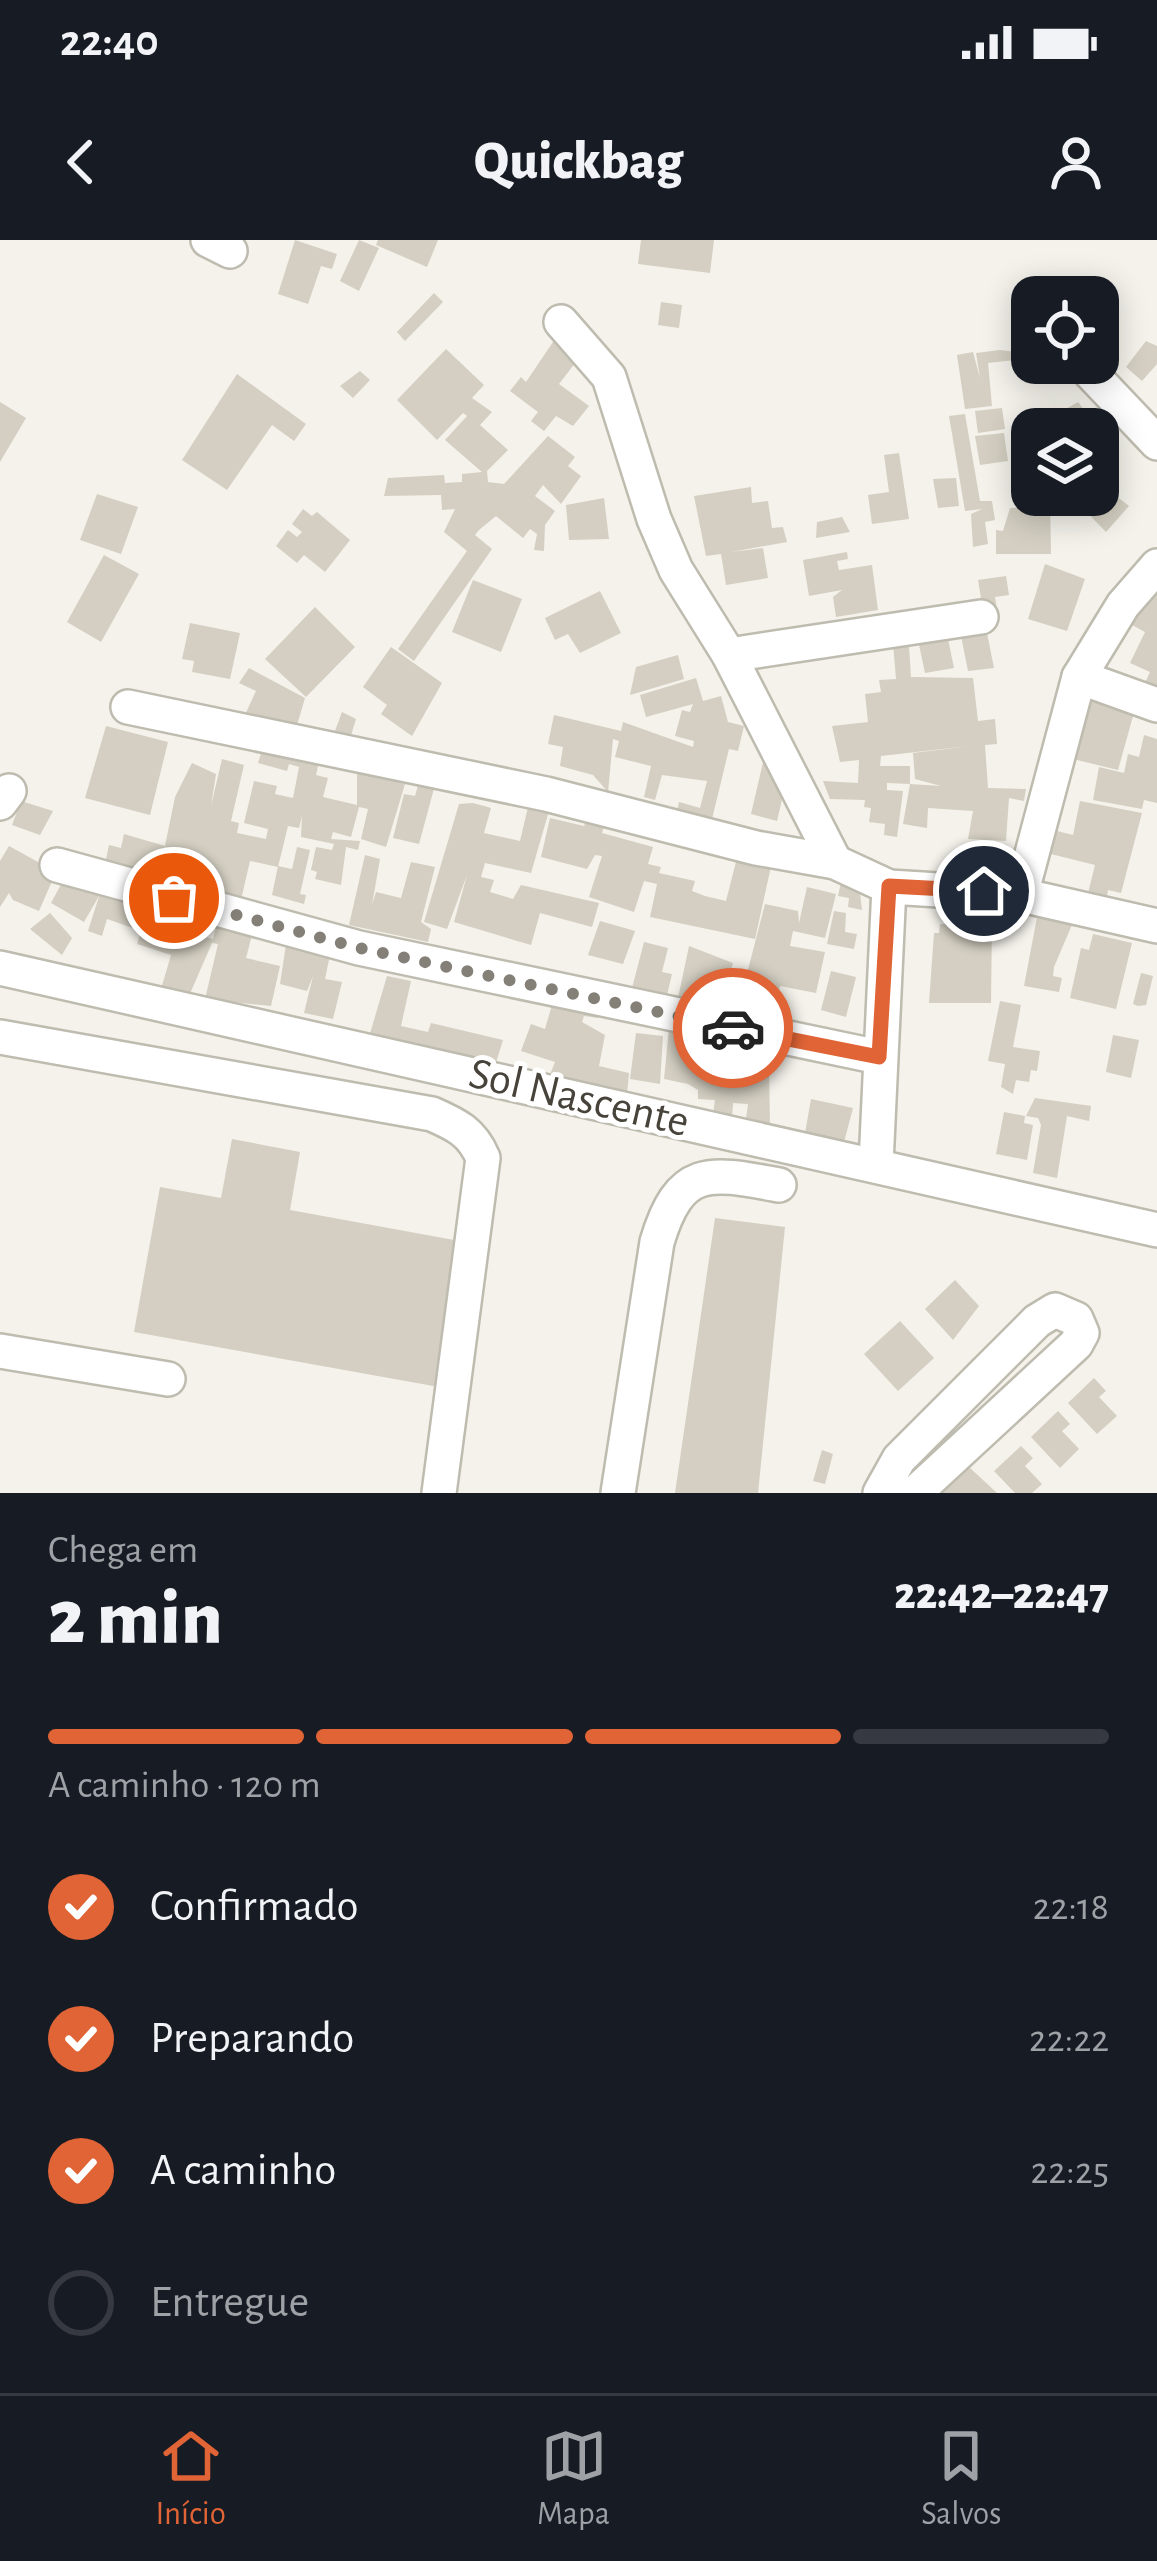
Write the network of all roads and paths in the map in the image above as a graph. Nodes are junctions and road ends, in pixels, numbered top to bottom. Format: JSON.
{"nodes":[{"id":1,"x":561,"y":322,"type":"dead end"},
{"id":2,"x":1101,"y":384,"type":"edge"},
{"id":3,"x":1157,"y":443,"type":"edge"},
{"id":4,"x":1157,"y":566,"type":"edge"},
{"id":5,"x":981,"y":617,"type":"dead end"},
{"id":6,"x":729,"y":655,"type":"junction"},
{"id":7,"x":1079,"y":677,"type":"junction"},
{"id":8,"x":1157,"y":705,"type":"edge"},
{"id":9,"x":128,"y":707,"type":"dead end"},
{"id":10,"x":835,"y":862,"type":"junction"},
{"id":11,"x":57,"y":865,"type":"dead end"},
{"id":12,"x":889,"y":886,"type":"junction"},
{"id":13,"x":1021,"y":895,"type":"junction"},
{"id":14,"x":1157,"y":926,"type":"edge"},
{"id":15,"x":0,"y":968,"type":"edge"},
{"id":16,"x":0,"y":1037,"type":"edge"},
{"id":17,"x":879,"y":1057,"type":"junction"},
{"id":18,"x":876,"y":1164,"type":"junction"},
{"id":19,"x":778,"y":1185,"type":"dead end"},
{"id":20,"x":1157,"y":1230,"type":"edge"},
{"id":21,"x":0,"y":1351,"type":"edge"},
{"id":22,"x":168,"y":1379,"type":"dead end"},
{"id":23,"x":439,"y":1493,"type":"edge"},
{"id":24,"x":618,"y":1493,"type":"edge"},
{"id":25,"x":880,"y":1493,"type":"edge"},
{"id":26,"x":915,"y":1493,"type":"edge"}],
"edges":[{"from":1,"to":6,"type":"street"},
{"from":2,"to":3,"type":"street"},
{"from":4,"to":7,"type":"street"},
{"from":5,"to":6,"type":"street"},
{"from":6,"to":10,"type":"street"},
{"from":7,"to":8,"type":"street"},
{"from":7,"to":13,"type":"street"},
{"from":9,"to":10,"type":"street"},
{"from":10,"to":12,"type":"street"},
{"from":11,"to":17,"type":"street"},
{"from":12,"to":13,"type":"street"},
{"from":12,"to":17,"type":"street"},
{"from":13,"to":14,"type":"street"},
{"from":15,"to":18,"type":"street","name":"Sol Nascente"},
{"from":16,"to":23,"type":"street"},
{"from":17,"to":18,"type":"street"},
{"from":18,"to":20,"type":"street","name":"Sol Nascente"},
{"from":19,"to":24,"type":"street"},
{"from":21,"to":22,"type":"street"},
{"from":25,"to":26,"type":"street"}]}
